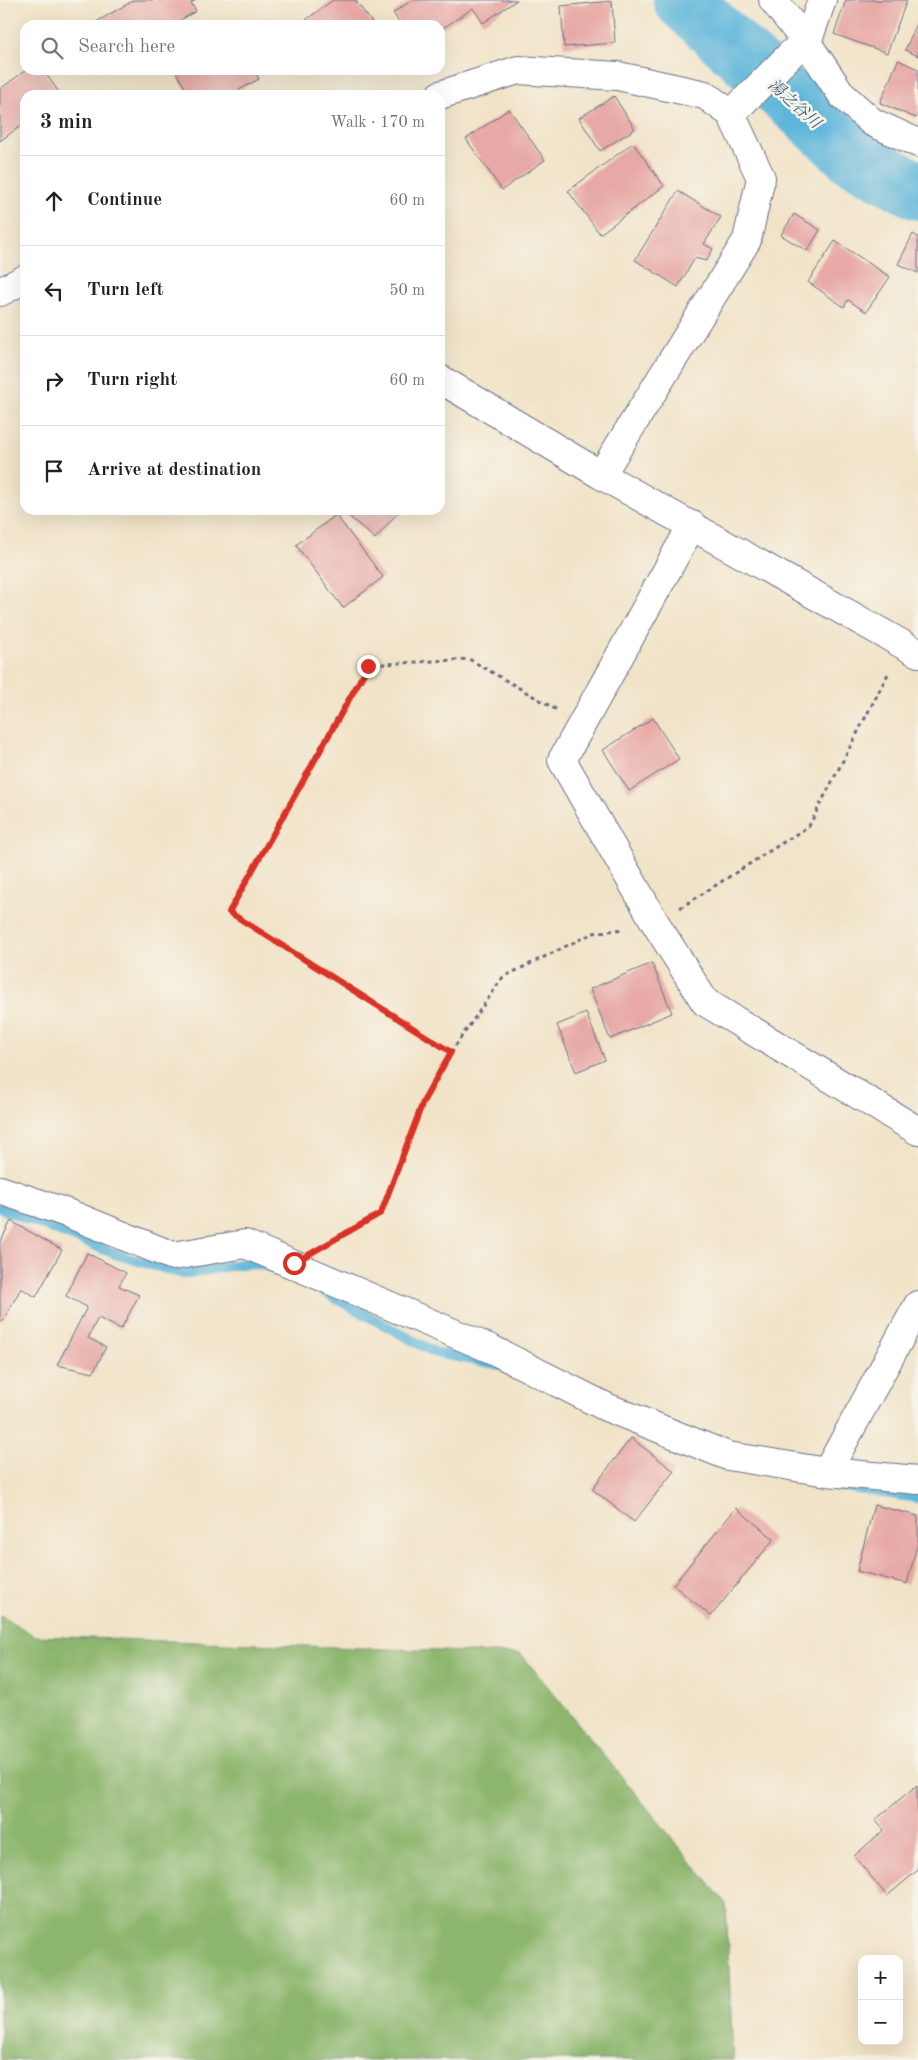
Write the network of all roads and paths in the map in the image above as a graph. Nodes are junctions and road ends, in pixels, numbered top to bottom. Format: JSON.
{"nodes":[{"id":1,"x":773,"y":0,"type":"edge"},
{"id":2,"x":822,"y":0,"type":"edge"},
{"id":3,"x":800,"y":47,"type":"junction"},
{"id":4,"x":445,"y":93,"type":"edge"},
{"id":5,"x":739,"y":106,"type":"junction"},
{"id":6,"x":918,"y":143,"type":"edge"},
{"id":7,"x":20,"y":282,"type":"edge"},
{"id":8,"x":0,"y":292,"type":"edge"},
{"id":9,"x":445,"y":381,"type":"edge"},
{"id":10,"x":601,"y":474,"type":"junction"},
{"id":11,"x":692,"y":525,"type":"junction"},
{"id":12,"x":910,"y":648,"type":"edge"},
{"id":13,"x":581,"y":724,"type":"junction"},
{"id":14,"x":656,"y":924,"type":"junction"},
{"id":15,"x":451,"y":1052,"type":"junction"},
{"id":16,"x":918,"y":1131,"type":"edge"},
{"id":17,"x":0,"y":1190,"type":"edge"},
{"id":18,"x":294,"y":1263,"type":"junction"},
{"id":19,"x":918,"y":1305,"type":"edge"},
{"id":20,"x":827,"y":1472,"type":"junction"},
{"id":21,"x":918,"y":1480,"type":"edge"}],
"edges":[{"from":1,"to":3,"type":"street"},
{"from":2,"to":3,"type":"street"},
{"from":3,"to":5,"type":"street"},
{"from":3,"to":6,"type":"street"},
{"from":4,"to":5,"type":"street"},
{"from":5,"to":10,"type":"street"},
{"from":7,"to":8,"type":"street"},
{"from":9,"to":10,"type":"street"},
{"from":10,"to":11,"type":"street"},
{"from":11,"to":12,"type":"street"},
{"from":11,"to":13,"type":"street"},
{"from":12,"to":14,"type":"path"},
{"from":13,"to":14,"type":"street"},
{"from":13,"to":15,"type":"path"},
{"from":14,"to":15,"type":"path"},
{"from":14,"to":16,"type":"street"},
{"from":15,"to":18,"type":"path"},
{"from":17,"to":18,"type":"street"},
{"from":18,"to":20,"type":"street"},
{"from":19,"to":20,"type":"street"},
{"from":20,"to":21,"type":"street"}]}
